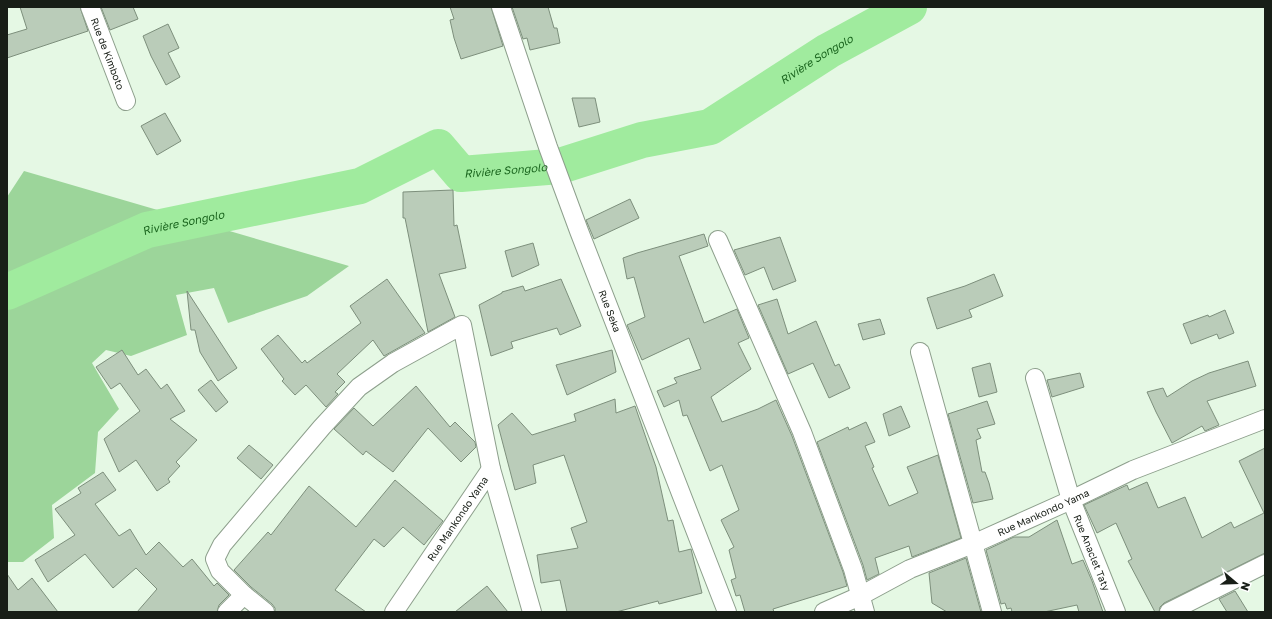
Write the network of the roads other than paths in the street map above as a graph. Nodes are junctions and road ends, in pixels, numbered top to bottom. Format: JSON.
{"nodes":[{"id":1,"x":90,"y":7,"type":"edge"},
{"id":2,"x":501,"y":7,"type":"edge"},
{"id":3,"x":126,"y":101,"type":"dead end"},
{"id":4,"x":718,"y":240,"type":"dead end"},
{"id":5,"x":920,"y":352,"type":"dead end"},
{"id":6,"x":1035,"y":378,"type":"dead end"},
{"id":7,"x":1265,"y":419,"type":"edge"},
{"id":8,"x":491,"y":468,"type":"junction"},
{"id":9,"x":1071,"y":500,"type":"junction"},
{"id":10,"x":973,"y":544,"type":"junction"},
{"id":11,"x":1265,"y":564,"type":"edge"},
{"id":12,"x":244,"y":595,"type":"junction"},
{"id":13,"x":863,"y":604,"type":"edge"},
{"id":14,"x":227,"y":612,"type":"edge"},
{"id":15,"x":265,"y":612,"type":"edge"},
{"id":16,"x":394,"y":612,"type":"edge"},
{"id":17,"x":532,"y":612,"type":"edge"},
{"id":18,"x":727,"y":612,"type":"edge"},
{"id":19,"x":824,"y":612,"type":"edge"},
{"id":20,"x":992,"y":612,"type":"edge"},
{"id":21,"x":1116,"y":612,"type":"edge"},
{"id":22,"x":1169,"y":612,"type":"edge"}],
"edges":[{"from":1,"to":3,"type":"street","name":"Rue de Kimboto"},
{"from":2,"to":18,"type":"street","name":"Rue Seka"},
{"from":4,"to":13,"type":"street"},
{"from":5,"to":10,"type":"street"},
{"from":6,"to":9,"type":"street","name":"Rue Anaclet Taty"},
{"from":7,"to":9,"type":"street","name":"Rue Mankondo Yama"},
{"from":8,"to":12,"type":"street"},
{"from":8,"to":16,"type":"street","name":"Rue Mankondo Yama"},
{"from":8,"to":17,"type":"street","name":"Rue Mankondo Yama"},
{"from":9,"to":10,"type":"street","name":"Rue Mankondo Yama"},
{"from":9,"to":21,"type":"street","name":"Rue Anaclet Taty"},
{"from":10,"to":13,"type":"street","name":"Rue Mankondo Yama"},
{"from":10,"to":20,"type":"street"},
{"from":11,"to":22,"type":"street"},
{"from":12,"to":14,"type":"street"},
{"from":12,"to":15,"type":"street"},
{"from":13,"to":19,"type":"street","name":"Rue Mankondo Yama"}]}
